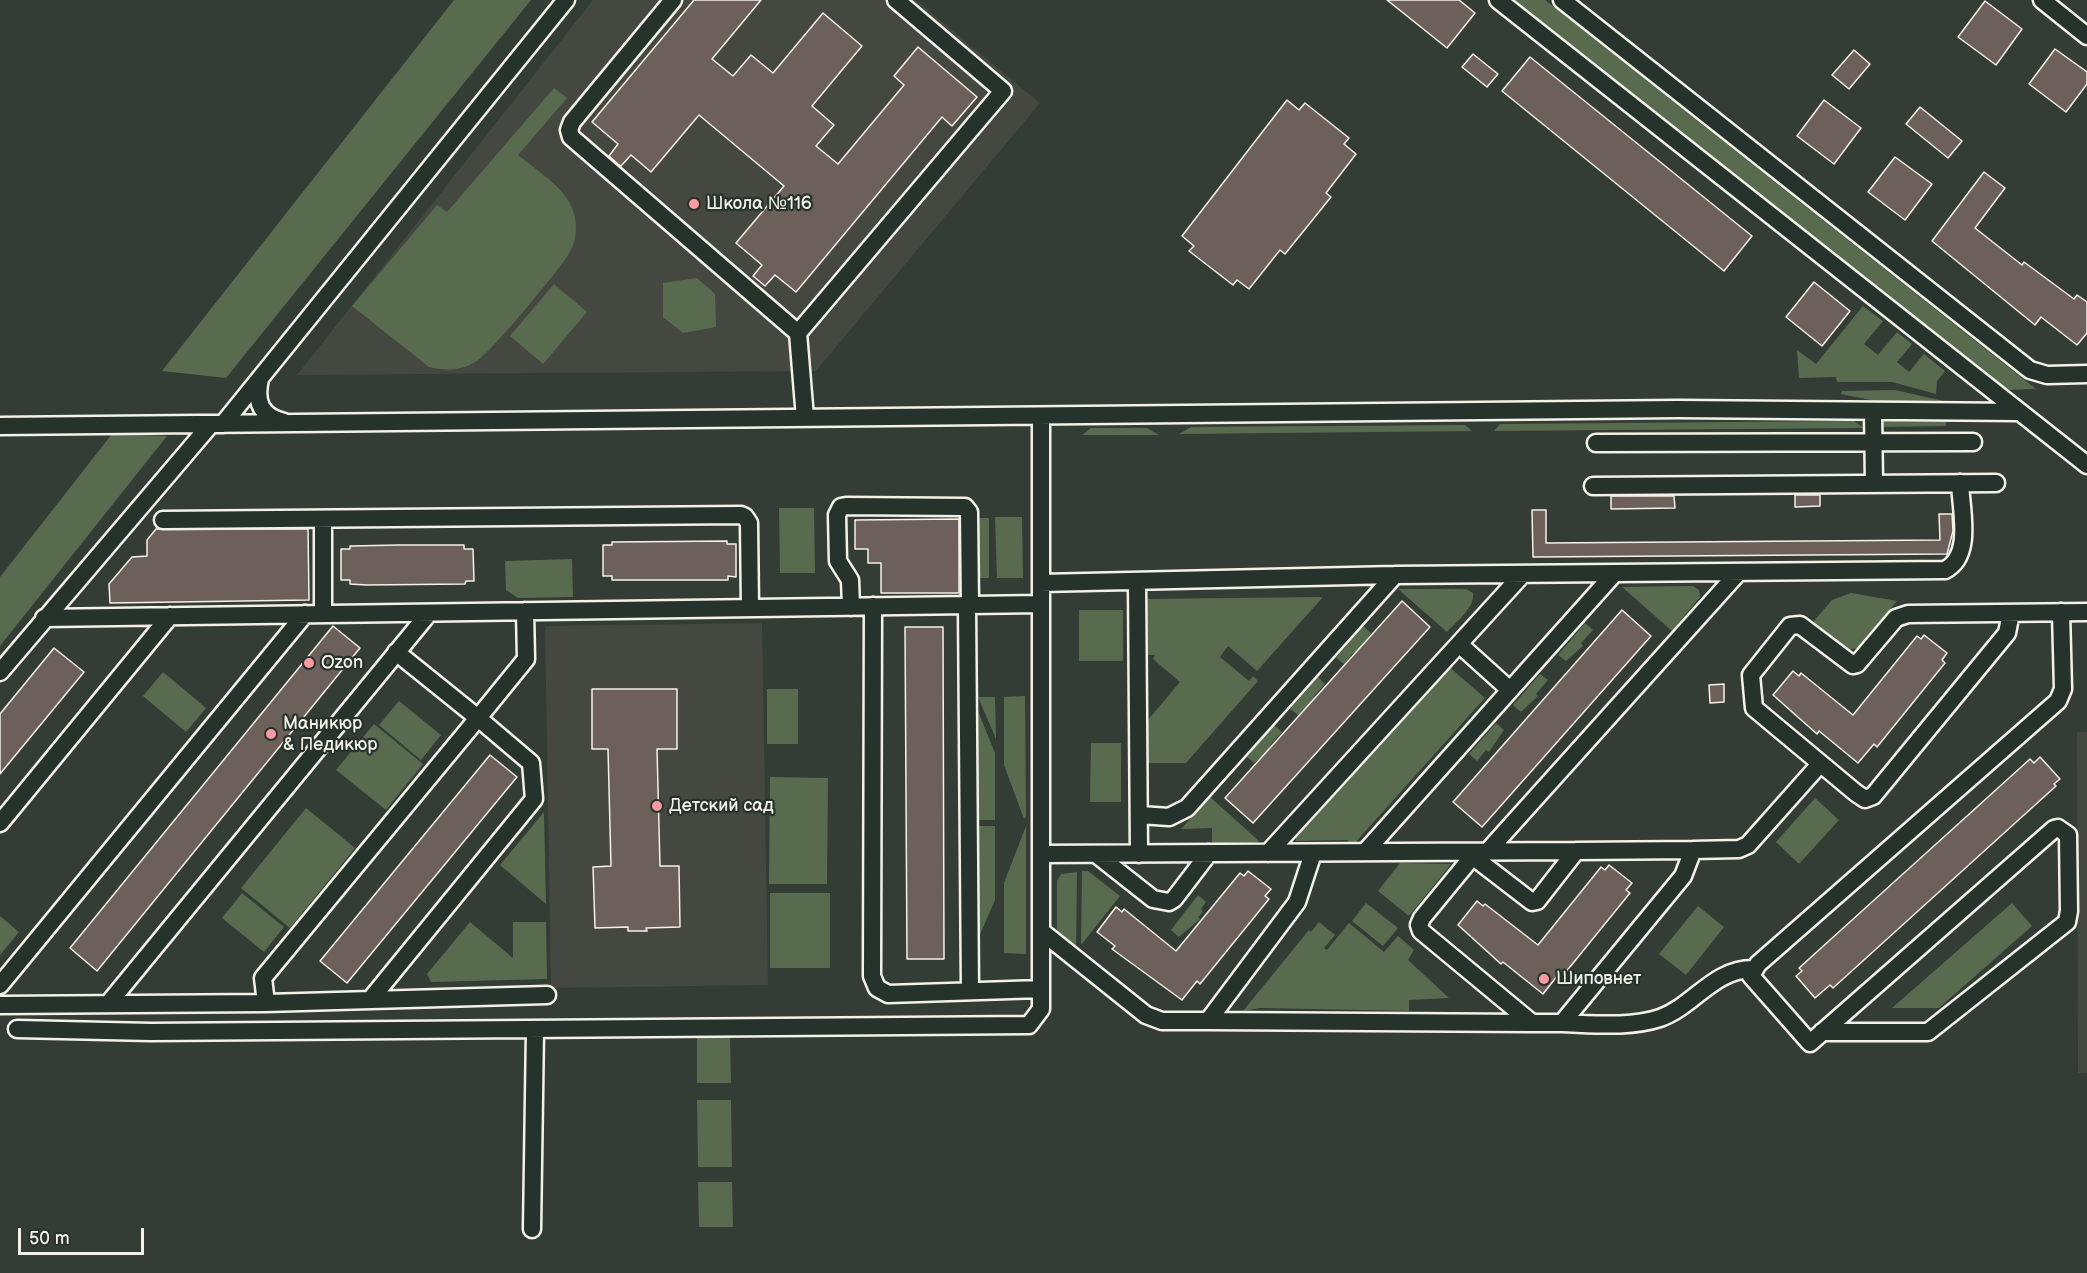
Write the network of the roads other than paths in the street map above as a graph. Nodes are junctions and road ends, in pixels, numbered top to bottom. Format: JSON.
{"nodes":[{"id":1,"x":566,"y":0,"type":"edge"},
{"id":2,"x":673,"y":0,"type":"edge"},
{"id":3,"x":896,"y":0,"type":"edge"},
{"id":4,"x":1498,"y":0,"type":"edge"},
{"id":5,"x":1562,"y":0,"type":"edge"},
{"id":6,"x":2042,"y":0,"type":"edge"},
{"id":7,"x":2087,"y":36,"type":"edge"},
{"id":8,"x":798,"y":333,"type":"junction"},
{"id":9,"x":2087,"y":374,"type":"edge"},
{"id":10,"x":261,"y":378,"type":"junction"},
{"id":11,"x":1874,"y":411,"type":"junction"},
{"id":12,"x":2018,"y":412,"type":"junction"},
{"id":13,"x":1041,"y":416,"type":"junction"},
{"id":14,"x":805,"y":418,"type":"junction"},
{"id":15,"x":290,"y":423,"type":"junction"},
{"id":16,"x":217,"y":424,"type":"junction"},
{"id":17,"x":0,"y":426,"type":"edge"},
{"id":18,"x":1874,"y":442,"type":"junction"},
{"id":19,"x":1973,"y":442,"type":"dead end"},
{"id":20,"x":1596,"y":443,"type":"dead end"},
{"id":21,"x":2087,"y":465,"type":"edge"},
{"id":22,"x":1960,"y":483,"type":"junction"},
{"id":23,"x":1996,"y":483,"type":"dead end"},
{"id":24,"x":1874,"y":484,"type":"junction"},
{"id":25,"x":1593,"y":486,"type":"dead end"},
{"id":26,"x":163,"y":520,"type":"dead end"},
{"id":27,"x":323,"y":520,"type":"junction"},
{"id":28,"x":1738,"y":573,"type":"junction"},
{"id":29,"x":1613,"y":574,"type":"junction"},
{"id":30,"x":1395,"y":575,"type":"junction"},
{"id":31,"x":1521,"y":576,"type":"junction"},
{"id":32,"x":1137,"y":581,"type":"junction"},
{"id":33,"x":1041,"y":583,"type":"junction"},
{"id":34,"x":1041,"y":604,"type":"junction"},
{"id":35,"x":969,"y":605,"type":"junction"},
{"id":36,"x":873,"y":606,"type":"junction"},
{"id":37,"x":851,"y":607,"type":"junction"},
{"id":38,"x":750,"y":608,"type":"junction"},
{"id":39,"x":525,"y":611,"type":"junction"},
{"id":40,"x":429,"y":612,"type":"junction"},
{"id":41,"x":2061,"y":612,"type":"junction"},
{"id":42,"x":2087,"y":612,"type":"edge"},
{"id":43,"x":2011,"y":613,"type":"junction"},
{"id":44,"x":305,"y":614,"type":"junction"},
{"id":45,"x":324,"y":614,"type":"junction"},
{"id":46,"x":170,"y":616,"type":"junction"},
{"id":47,"x":44,"y":618,"type":"junction"},
{"id":48,"x":1459,"y":644,"type":"junction"},
{"id":49,"x":396,"y":652,"type":"junction"},
{"id":50,"x":0,"y":672,"type":"edge"},
{"id":51,"x":1510,"y":690,"type":"junction"},
{"id":52,"x":478,"y":718,"type":"junction"},
{"id":53,"x":1820,"y":764,"type":"junction"},
{"id":54,"x":1140,"y":815,"type":"junction"},
{"id":55,"x":0,"y":823,"type":"edge"},
{"id":56,"x":1693,"y":850,"type":"junction"},
{"id":57,"x":1576,"y":851,"type":"junction"},
{"id":58,"x":1365,"y":852,"type":"junction"},
{"id":59,"x":1209,"y":853,"type":"junction"},
{"id":60,"x":1268,"y":853,"type":"junction"},
{"id":61,"x":1313,"y":853,"type":"junction"},
{"id":62,"x":1476,"y":853,"type":"junction"},
{"id":63,"x":1041,"y":854,"type":"junction"},
{"id":64,"x":1096,"y":854,"type":"junction"},
{"id":65,"x":1139,"y":854,"type":"junction"},
{"id":66,"x":1041,"y":931,"type":"junction"},
{"id":67,"x":1753,"y":969,"type":"junction"},
{"id":68,"x":0,"y":985,"type":"edge"},
{"id":69,"x":1041,"y":989,"type":"junction"},
{"id":70,"x":970,"y":991,"type":"junction"},
{"id":71,"x":547,"y":994,"type":"dead end"},
{"id":72,"x":370,"y":1000,"type":"junction"},
{"id":73,"x":266,"y":1003,"type":"junction"},
{"id":74,"x":108,"y":1004,"type":"junction"},
{"id":75,"x":0,"y":1005,"type":"edge"},
{"id":76,"x":1208,"y":1021,"type":"junction"},
{"id":77,"x":1532,"y":1023,"type":"junction"},
{"id":78,"x":1562,"y":1023,"type":"junction"},
{"id":79,"x":17,"y":1029,"type":"dead end"},
{"id":80,"x":535,"y":1030,"type":"junction"},
{"id":81,"x":1822,"y":1032,"type":"junction"},
{"id":82,"x":532,"y":1229,"type":"dead end"}],
"edges":[{"from":1,"to":10,"type":"street"},
{"from":2,"to":8,"type":"street"},
{"from":3,"to":8,"type":"street"},
{"from":4,"to":12,"type":"street"},
{"from":5,"to":9,"type":"street"},
{"from":6,"to":7,"type":"street"},
{"from":8,"to":14,"type":"street"},
{"from":10,"to":15,"type":"street"},
{"from":10,"to":16,"type":"street"},
{"from":11,"to":12,"type":"street"},
{"from":11,"to":13,"type":"street"},
{"from":11,"to":18,"type":"street"},
{"from":12,"to":21,"type":"street"},
{"from":13,"to":14,"type":"street"},
{"from":13,"to":33,"type":"street"},
{"from":14,"to":15,"type":"street"},
{"from":15,"to":16,"type":"street"},
{"from":16,"to":17,"type":"street"},
{"from":16,"to":47,"type":"street"},
{"from":18,"to":19,"type":"street"},
{"from":18,"to":20,"type":"street"},
{"from":18,"to":24,"type":"street"},
{"from":22,"to":23,"type":"street"},
{"from":22,"to":24,"type":"street"},
{"from":22,"to":28,"type":"street"},
{"from":24,"to":25,"type":"street"},
{"from":26,"to":27,"type":"street"},
{"from":27,"to":38,"type":"street"},
{"from":27,"to":45,"type":"street"},
{"from":28,"to":29,"type":"street"},
{"from":28,"to":62,"type":"street"},
{"from":29,"to":31,"type":"street"},
{"from":29,"to":51,"type":"street"},
{"from":30,"to":31,"type":"street"},
{"from":30,"to":32,"type":"street"},
{"from":30,"to":54,"type":"street"},
{"from":31,"to":48,"type":"street"},
{"from":32,"to":33,"type":"street"},
{"from":32,"to":54,"type":"street"},
{"from":33,"to":34,"type":"street"},
{"from":34,"to":35,"type":"street"},
{"from":34,"to":63,"type":"street"},
{"from":35,"to":36,"type":"street"},
{"from":35,"to":37,"type":"street"},
{"from":35,"to":70,"type":"street"},
{"from":36,"to":37,"type":"street"},
{"from":36,"to":70,"type":"street"},
{"from":37,"to":38,"type":"street"},
{"from":38,"to":39,"type":"street"},
{"from":39,"to":40,"type":"street"},
{"from":39,"to":52,"type":"street"},
{"from":40,"to":45,"type":"street"},
{"from":40,"to":49,"type":"street"},
{"from":41,"to":42,"type":"street"},
{"from":41,"to":43,"type":"street"},
{"from":41,"to":67,"type":"street"},
{"from":43,"to":53,"type":"street"},
{"from":43,"to":53,"type":"street"},
{"from":44,"to":45,"type":"street"},
{"from":44,"to":46,"type":"street"},
{"from":44,"to":68,"type":"street"},
{"from":46,"to":47,"type":"street"},
{"from":46,"to":55,"type":"street"},
{"from":47,"to":50,"type":"street"},
{"from":48,"to":51,"type":"street"},
{"from":48,"to":60,"type":"street"},
{"from":49,"to":52,"type":"street"},
{"from":49,"to":74,"type":"street"},
{"from":51,"to":58,"type":"street"},
{"from":52,"to":72,"type":"street"},
{"from":52,"to":73,"type":"street"},
{"from":53,"to":56,"type":"street"},
{"from":54,"to":65,"type":"street"},
{"from":56,"to":57,"type":"street"},
{"from":56,"to":78,"type":"street"},
{"from":57,"to":62,"type":"street"},
{"from":57,"to":62,"type":"street"},
{"from":58,"to":61,"type":"street"},
{"from":58,"to":62,"type":"street"},
{"from":59,"to":60,"type":"street"},
{"from":59,"to":64,"type":"street"},
{"from":59,"to":65,"type":"street"},
{"from":60,"to":61,"type":"street"},
{"from":61,"to":76,"type":"street"},
{"from":62,"to":77,"type":"street"},
{"from":63,"to":64,"type":"street"},
{"from":63,"to":66,"type":"street"},
{"from":64,"to":65,"type":"street"},
{"from":66,"to":69,"type":"street"},
{"from":66,"to":76,"type":"street"},
{"from":67,"to":78,"type":"street"},
{"from":67,"to":81,"type":"street"},
{"from":69,"to":70,"type":"street"},
{"from":69,"to":80,"type":"street"},
{"from":71,"to":72,"type":"street"},
{"from":72,"to":73,"type":"street"},
{"from":73,"to":74,"type":"street"},
{"from":74,"to":75,"type":"street"},
{"from":76,"to":77,"type":"street"},
{"from":77,"to":78,"type":"street"},
{"from":79,"to":80,"type":"street"},
{"from":80,"to":82,"type":"street"},
{"from":81,"to":81,"type":"street"}]}
